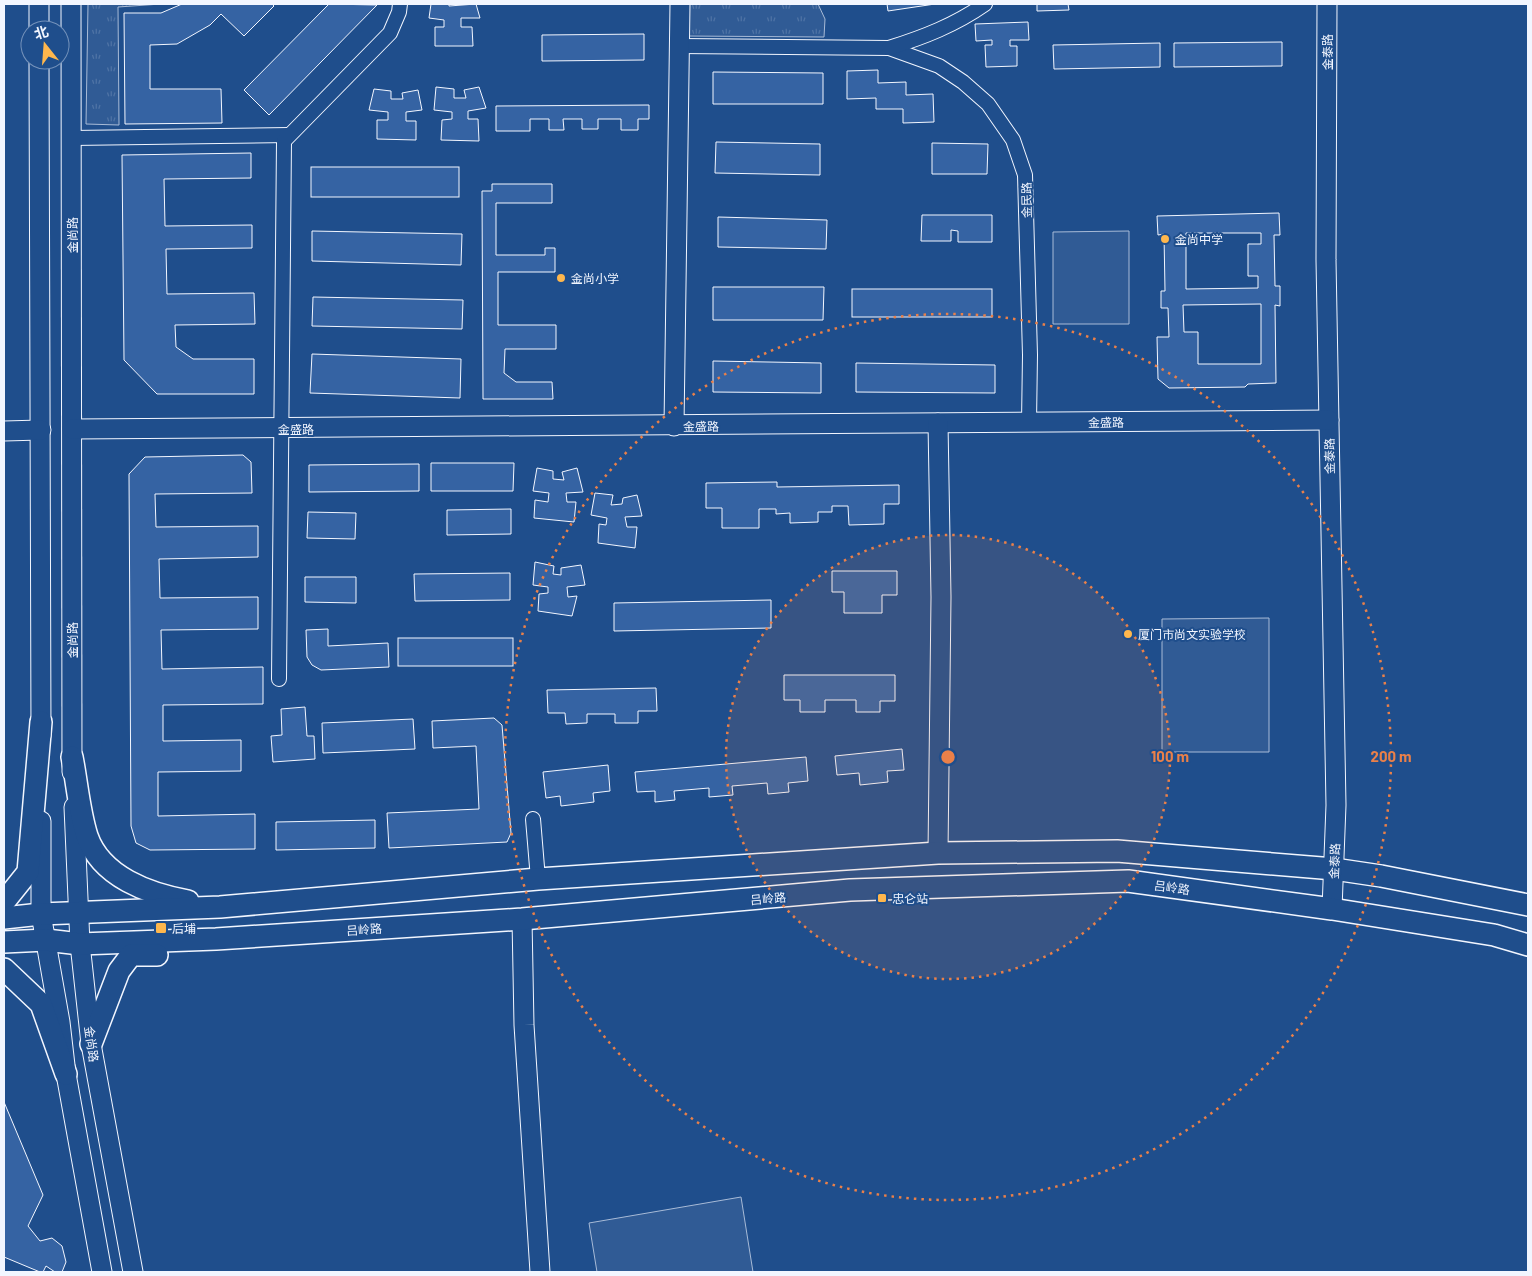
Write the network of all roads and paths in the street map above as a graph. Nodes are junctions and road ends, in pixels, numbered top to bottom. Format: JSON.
{"nodes":[{"id":1,"x":39,"y":4,"type":"edge"},
{"id":2,"x":71,"y":4,"type":"edge"},
{"id":3,"x":400,"y":4,"type":"edge"},
{"id":4,"x":680,"y":4,"type":"edge"},
{"id":5,"x":985,"y":4,"type":"edge"},
{"id":6,"x":1327,"y":4,"type":"edge"},
{"id":7,"x":39,"y":20,"type":"edge"},
{"id":8,"x":679,"y":46,"type":"junction"},
{"id":9,"x":889,"y":48,"type":"junction"},
{"id":10,"x":40,"y":70,"type":"edge"},
{"id":11,"x":290,"y":135,"type":"junction"},
{"id":12,"x":72,"y":138,"type":"junction"},
{"id":13,"x":1329,"y":420,"type":"junction"},
{"id":14,"x":1029,"y":422,"type":"junction"},
{"id":15,"x":938,"y":423,"type":"junction"},
{"id":16,"x":674,"y":426,"type":"junction"},
{"id":17,"x":72,"y":429,"type":"junction"},
{"id":18,"x":281,"y":429,"type":"junction"},
{"id":19,"x":41,"y":430,"type":"junction"},
{"id":20,"x":4,"y":431,"type":"edge"},
{"id":21,"x":279,"y":679,"type":"dead end"},
{"id":22,"x":41,"y":722,"type":"junction"},
{"id":23,"x":72,"y":757,"type":"junction"},
{"id":24,"x":533,"y":820,"type":"dead end"},
{"id":25,"x":938,"y":853,"type":"junction"},
{"id":26,"x":1334,"y":869,"type":"junction"},
{"id":27,"x":538,"y":879,"type":"junction"},
{"id":28,"x":4,"y":902,"type":"edge"},
{"id":29,"x":1528,"y":905,"type":"edge"},
{"id":30,"x":220,"y":907,"type":"junction"},
{"id":31,"x":1332,"y":909,"type":"junction"},
{"id":32,"x":78,"y":913,"type":"junction"},
{"id":33,"x":41,"y":914,"type":"junction"},
{"id":34,"x":4,"y":918,"type":"edge"},
{"id":35,"x":522,"y":919,"type":"junction"},
{"id":36,"x":216,"y":939,"type":"junction"},
{"id":37,"x":46,"y":940,"type":"junction"},
{"id":38,"x":4,"y":942,"type":"edge"},
{"id":39,"x":80,"y":944,"type":"junction"},
{"id":40,"x":1528,"y":945,"type":"edge"},
{"id":41,"x":4,"y":968,"type":"edge"},
{"id":42,"x":91,"y":1044,"type":"junction"},
{"id":43,"x":66,"y":1074,"type":"junction"},
{"id":44,"x":102,"y":1272,"type":"edge"},
{"id":45,"x":133,"y":1272,"type":"edge"},
{"id":46,"x":540,"y":1272,"type":"edge"}],
"edges":[{"from":1,"to":7,"type":"street"},
{"from":2,"to":12,"type":"street","name":"金尚路"},
{"from":3,"to":11,"type":"street"},
{"from":4,"to":8,"type":"street"},
{"from":5,"to":9,"type":"street","name":"金民路"},
{"from":6,"to":13,"type":"street","name":"金泰路"},
{"from":8,"to":9,"type":"street","name":"金民路"},
{"from":8,"to":16,"type":"street"},
{"from":9,"to":14,"type":"street","name":"金民路"},
{"from":10,"to":19,"type":"street"},
{"from":11,"to":12,"type":"street"},
{"from":11,"to":18,"type":"street"},
{"from":12,"to":17,"type":"street","name":"金尚路"},
{"from":13,"to":14,"type":"street","name":"金盛路"},
{"from":13,"to":26,"type":"street","name":"金泰路"},
{"from":14,"to":15,"type":"street","name":"金盛路"},
{"from":15,"to":16,"type":"street","name":"金盛路"},
{"from":15,"to":25,"type":"street"},
{"from":16,"to":18,"type":"street","name":"金盛路"},
{"from":17,"to":18,"type":"street","name":"金盛路"},
{"from":17,"to":23,"type":"street","name":"金尚路"},
{"from":18,"to":21,"type":"street"},
{"from":19,"to":20,"type":"street"},
{"from":19,"to":22,"type":"street"},
{"from":22,"to":28,"type":"main road"},
{"from":22,"to":33,"type":"street"},
{"from":23,"to":30,"type":"main road"},
{"from":23,"to":32,"type":"street","name":"金尚路"},
{"from":24,"to":27,"type":"street"},
{"from":25,"to":26,"type":"main road"},
{"from":25,"to":27,"type":"main road"},
{"from":26,"to":29,"type":"main road"},
{"from":26,"to":31,"type":"street","name":"金泰路"},
{"from":27,"to":30,"type":"main road"},
{"from":30,"to":32,"type":"main road"},
{"from":31,"to":35,"type":"main road","name":"吕岭路"},
{"from":31,"to":40,"type":"main road","name":"吕岭路"},
{"from":32,"to":33,"type":"main road"},
{"from":32,"to":39,"type":"street","name":"金尚路"},
{"from":33,"to":34,"type":"main road"},
{"from":33,"to":37,"type":"street"},
{"from":35,"to":36,"type":"main road","name":"吕岭路"},
{"from":35,"to":46,"type":"street"},
{"from":36,"to":39,"type":"main road","name":"吕岭路"},
{"from":36,"to":42,"type":"main road"},
{"from":37,"to":38,"type":"main road","name":"吕岭路"},
{"from":37,"to":39,"type":"main road","name":"吕岭路"},
{"from":37,"to":43,"type":"street"},
{"from":39,"to":42,"type":"street","name":"金尚路"},
{"from":41,"to":43,"type":"main road"},
{"from":42,"to":45,"type":"street","name":"金尚路"},
{"from":43,"to":44,"type":"street"}]}
